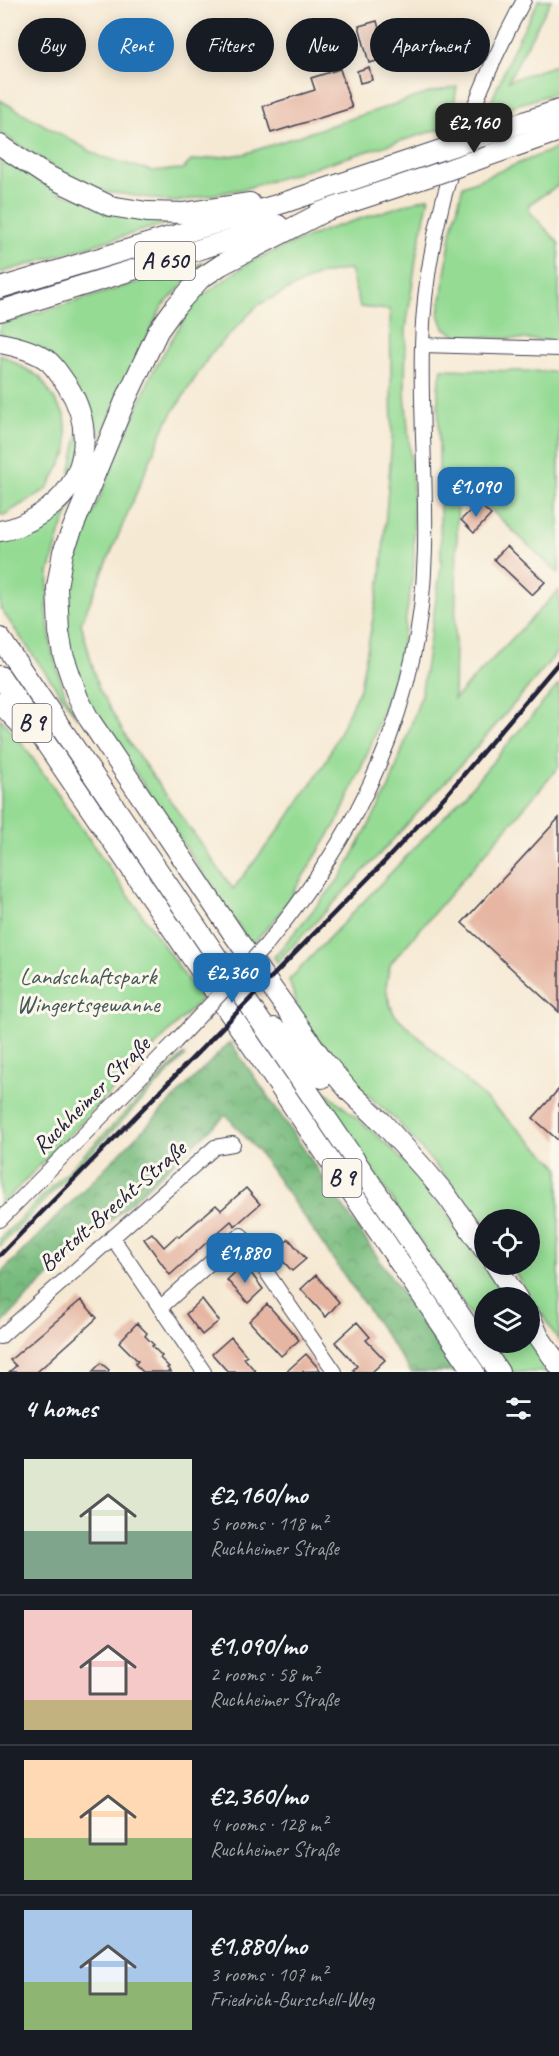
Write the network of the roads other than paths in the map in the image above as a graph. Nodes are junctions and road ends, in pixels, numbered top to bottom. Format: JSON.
{"nodes":[{"id":1,"x":524,"y":0,"type":"edge"},
{"id":2,"x":559,"y":110,"type":"edge"},
{"id":3,"x":559,"y":131,"type":"edge"},
{"id":4,"x":0,"y":145,"type":"edge"},
{"id":5,"x":283,"y":202,"type":"junction"},
{"id":6,"x":329,"y":209,"type":"junction"},
{"id":7,"x":0,"y":288,"type":"edge"},
{"id":8,"x":0,"y":311,"type":"edge"},
{"id":9,"x":0,"y":343,"type":"edge"},
{"id":10,"x":422,"y":345,"type":"junction"},
{"id":11,"x":559,"y":350,"type":"edge"},
{"id":12,"x":0,"y":531,"type":"edge"},
{"id":13,"x":0,"y":638,"type":"edge"},
{"id":14,"x":0,"y":675,"type":"edge"},
{"id":15,"x":0,"y":704,"type":"edge"},
{"id":16,"x":65,"y":771,"type":"junction"},
{"id":17,"x":257,"y":1017,"type":"junction"},
{"id":18,"x":400,"y":1143,"type":"junction"},
{"id":19,"x":233,"y":1144,"type":"dead end"},
{"id":20,"x":0,"y":1220,"type":"edge"},
{"id":21,"x":474,"y":1235,"type":"edge"},
{"id":22,"x":112,"y":1237,"type":"junction"},
{"id":23,"x":160,"y":1308,"type":"junction"},
{"id":24,"x":540,"y":1327,"type":"edge"},
{"id":25,"x":0,"y":1337,"type":"edge"},
{"id":26,"x":540,"y":1338,"type":"edge"},
{"id":27,"x":559,"y":1347,"type":"edge"},
{"id":28,"x":559,"y":1366,"type":"edge"},
{"id":29,"x":204,"y":1372,"type":"edge"},
{"id":30,"x":335,"y":1372,"type":"edge"},
{"id":31,"x":474,"y":1372,"type":"edge"},
{"id":32,"x":499,"y":1372,"type":"edge"}],
"edges":[{"from":1,"to":10,"type":"street","name":"Ruchheimer Straße"},
{"from":2,"to":5,"type":"highway","number":"A 650","bridge":true},
{"from":3,"to":6,"type":"highway","number":"A 650","bridge":true},
{"from":4,"to":5,"type":"highway"},
{"from":5,"to":7,"type":"highway","number":"A 650"},
{"from":6,"to":8,"type":"highway","number":"A 650"},
{"from":6,"to":18,"type":"highway"},
{"from":9,"to":12,"type":"highway"},
{"from":10,"to":11,"type":"street"},
{"from":10,"to":20,"type":"street","name":"Ruchheimer Straße","bridge":true},
{"from":13,"to":17,"type":"highway","number":"B 9"},
{"from":14,"to":16,"type":"highway","number":"B 9"},
{"from":15,"to":16,"type":"highway"},
{"from":16,"to":31,"type":"highway","number":"B 9"},
{"from":17,"to":18,"type":"highway","number":"B 9"},
{"from":17,"to":32,"type":"highway","number":"B 9"},
{"from":18,"to":21,"type":"highway","number":"B 9"},
{"from":19,"to":22,"type":"street","name":"Bertolt-Brecht-Straße"},
{"from":22,"to":23,"type":"street"},
{"from":22,"to":25,"type":"street","name":"Bertolt-Brecht-Straße"},
{"from":23,"to":29,"type":"street"},
{"from":23,"to":30,"type":"street"},
{"from":24,"to":27,"type":"highway"},
{"from":26,"to":28,"type":"highway"}]}
